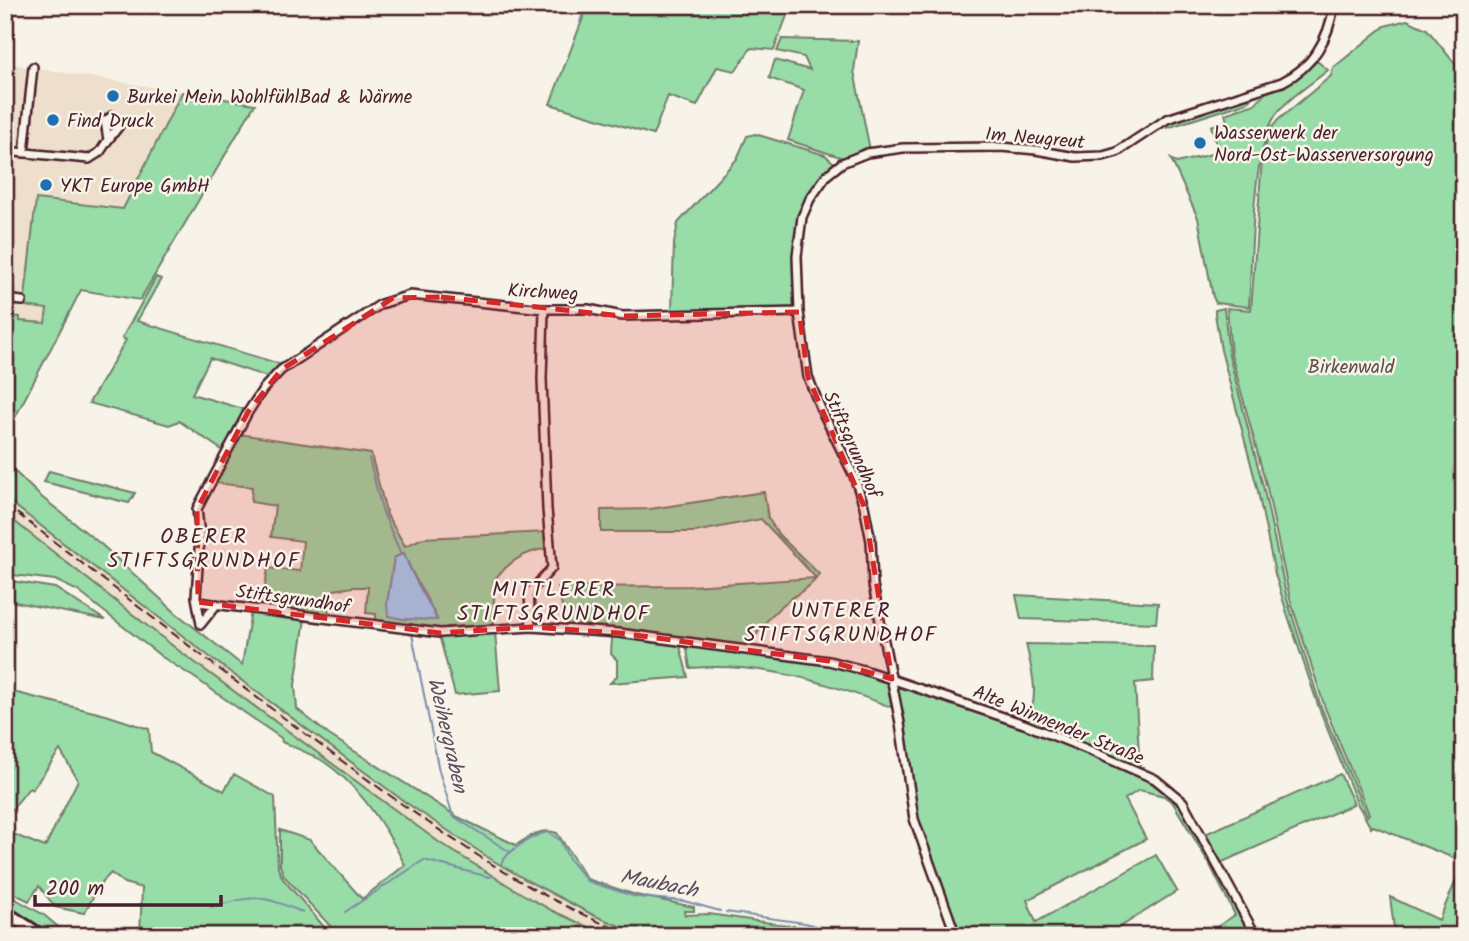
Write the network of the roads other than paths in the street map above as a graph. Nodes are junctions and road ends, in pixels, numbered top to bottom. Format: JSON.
{"nodes":[{"id":1,"x":1334,"y":5,"type":"edge"},
{"id":2,"x":33,"y":67,"type":"dead end"},
{"id":3,"x":108,"y":140,"type":"dead end"},
{"id":4,"x":5,"y":151,"type":"edge"},
{"id":5,"x":24,"y":153,"type":"junction"},
{"id":6,"x":842,"y":163,"type":"joint"},
{"id":7,"x":5,"y":299,"type":"edge"},
{"id":8,"x":22,"y":301,"type":"dead end"},
{"id":9,"x":544,"y":309,"type":"junction"},
{"id":10,"x":799,"y":312,"type":"junction"},
{"id":11,"x":198,"y":602,"type":"junction"},
{"id":12,"x":217,"y":604,"type":"junction"},
{"id":13,"x":531,"y":627,"type":"junction"},
{"id":14,"x":892,"y":679,"type":"junction"},
{"id":15,"x":5,"y":912,"type":"edge"},
{"id":16,"x":5,"y":928,"type":"edge"},
{"id":17,"x":17,"y":936,"type":"edge"},
{"id":18,"x":42,"y":936,"type":"edge"},
{"id":19,"x":956,"y":936,"type":"edge"},
{"id":20,"x":1256,"y":936,"type":"edge"}],
"edges":[{"from":1,"to":6,"type":"street","name":"Im Neugreut"},
{"from":2,"to":5,"type":"street"},
{"from":3,"to":5,"type":"street"},
{"from":4,"to":5,"type":"street"},
{"from":6,"to":10,"type":"street","name":"Stiftsgrundhof"},
{"from":7,"to":8,"type":"street"},
{"from":9,"to":10,"type":"street","name":"Kirchweg"},
{"from":9,"to":11,"type":"street","name":"Kirchweg"},
{"from":9,"to":13,"type":"street"},
{"from":10,"to":14,"type":"street","name":"Stiftsgrundhof"},
{"from":11,"to":12,"type":"street","name":"Stiftsgrundhof"},
{"from":11,"to":12,"type":"street","name":"Stiftsgrundhof"},
{"from":12,"to":13,"type":"street","name":"Stiftsgrundhof"},
{"from":13,"to":14,"type":"street","name":"Stiftsgrundhof"},
{"from":14,"to":19,"type":"street"},
{"from":14,"to":20,"type":"street","name":"Alte Winnender Straße"},
{"from":15,"to":18,"type":"highway"},
{"from":16,"to":17,"type":"highway"}]}
